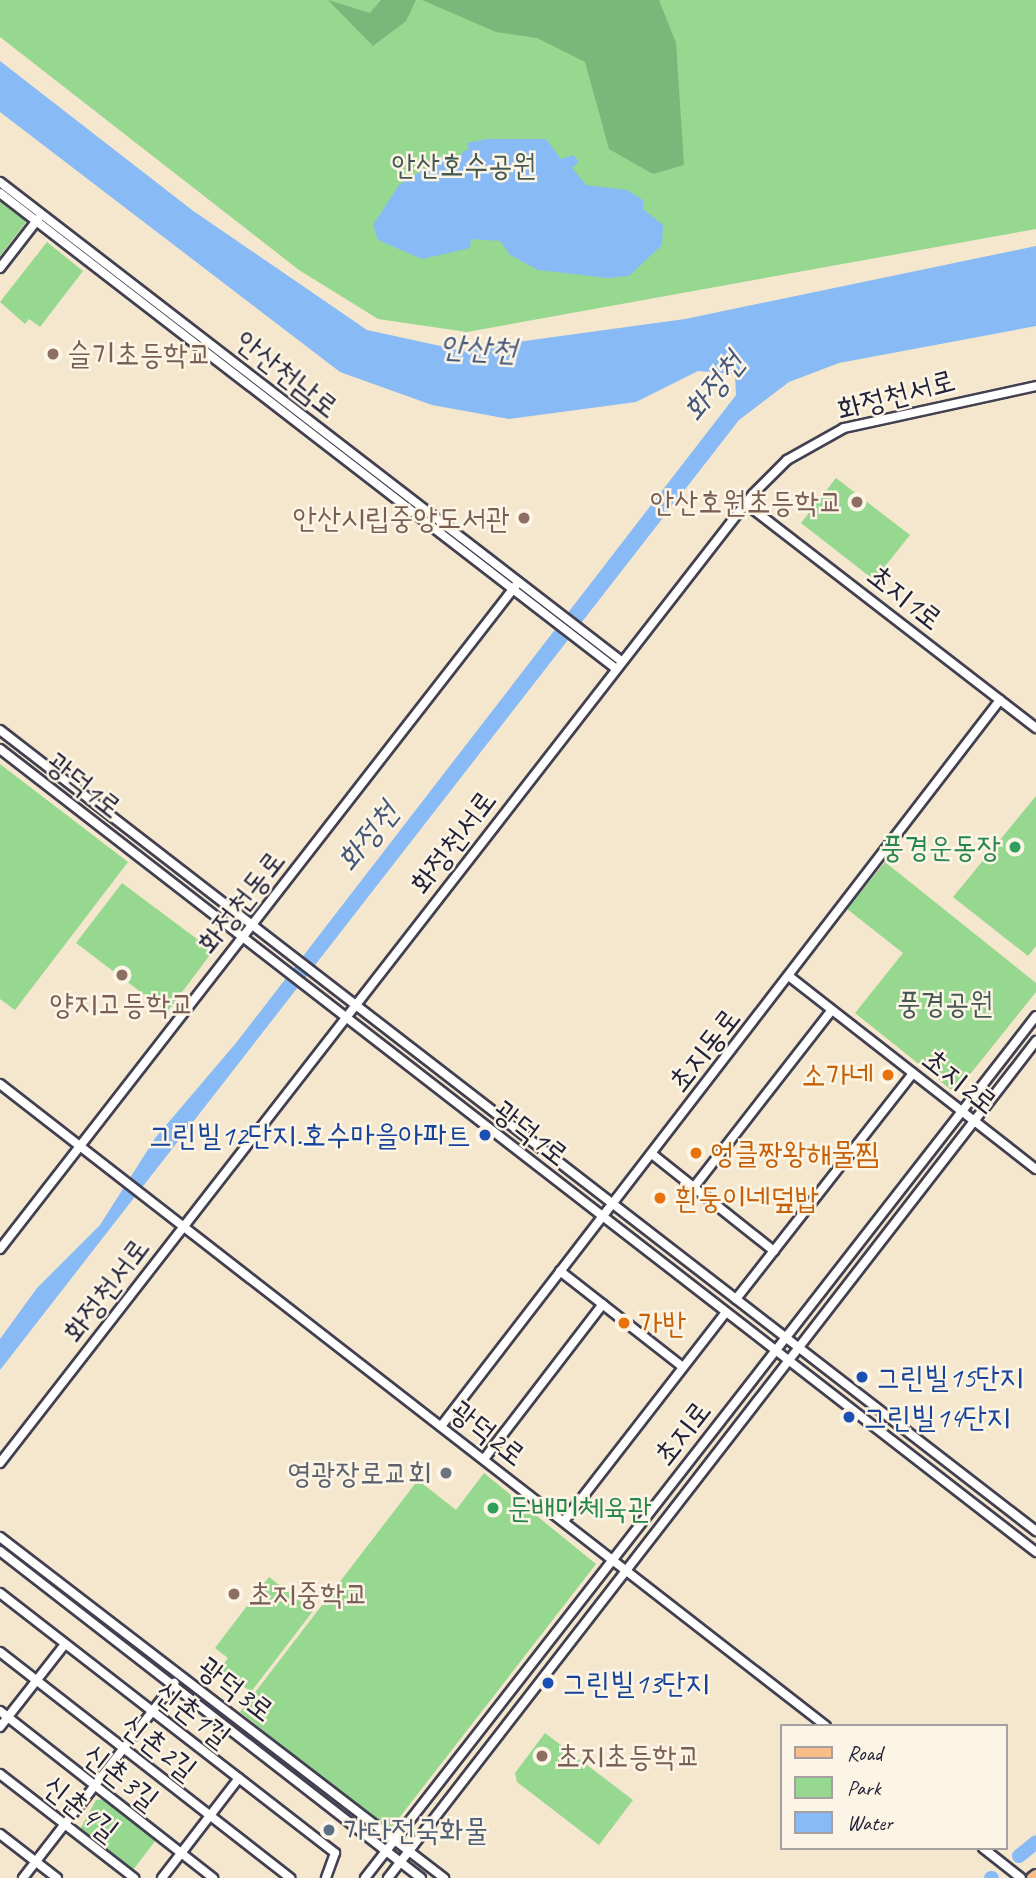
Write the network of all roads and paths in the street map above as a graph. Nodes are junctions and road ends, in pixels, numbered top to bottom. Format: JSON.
{"nodes":[{"id":1,"x":0,"y":182,"type":"edge"},
{"id":2,"x":0,"y":193,"type":"edge"},
{"id":3,"x":39,"y":218,"type":"junction"},
{"id":4,"x":0,"y":268,"type":"edge"},
{"id":5,"x":1036,"y":386,"type":"edge"},
{"id":6,"x":745,"y":503,"type":"junction"},
{"id":7,"x":515,"y":587,"type":"junction"},
{"id":8,"x":591,"y":644,"type":"junction"},
{"id":9,"x":620,"y":660,"type":"junction"},
{"id":10,"x":615,"y":668,"type":"junction"},
{"id":11,"x":1000,"y":700,"type":"junction"},
{"id":12,"x":1036,"y":728,"type":"edge"},
{"id":13,"x":0,"y":730,"type":"edge"},
{"id":14,"x":0,"y":749,"type":"edge"},
{"id":15,"x":252,"y":925,"type":"junction"},
{"id":16,"x":242,"y":938,"type":"junction"},
{"id":17,"x":790,"y":977,"type":"junction"},
{"id":18,"x":355,"y":1005,"type":"junction"},
{"id":19,"x":832,"y":1010,"type":"junction"},
{"id":20,"x":1036,"y":1016,"type":"edge"},
{"id":21,"x":345,"y":1018,"type":"junction"},
{"id":22,"x":1036,"y":1041,"type":"edge"},
{"id":23,"x":913,"y":1073,"type":"junction"},
{"id":24,"x":0,"y":1084,"type":"edge"},
{"id":25,"x":962,"y":1111,"type":"junction"},
{"id":26,"x":974,"y":1121,"type":"junction"},
{"id":27,"x":80,"y":1147,"type":"junction"},
{"id":28,"x":652,"y":1154,"type":"junction"},
{"id":29,"x":1036,"y":1169,"type":"edge"},
{"id":30,"x":694,"y":1187,"type":"junction"},
{"id":31,"x":613,"y":1205,"type":"junction"},
{"id":32,"x":603,"y":1217,"type":"junction"},
{"id":33,"x":184,"y":1225,"type":"junction"},
{"id":34,"x":0,"y":1249,"type":"edge"},
{"id":35,"x":774,"y":1251,"type":"junction"},
{"id":36,"x":560,"y":1271,"type":"junction"},
{"id":37,"x":736,"y":1300,"type":"junction"},
{"id":38,"x":603,"y":1304,"type":"junction"},
{"id":39,"x":726,"y":1312,"type":"junction"},
{"id":40,"x":785,"y":1338,"type":"junction"},
{"id":41,"x":799,"y":1348,"type":"junction"},
{"id":42,"x":775,"y":1350,"type":"junction"},
{"id":43,"x":789,"y":1361,"type":"junction"},
{"id":44,"x":683,"y":1367,"type":"junction"},
{"id":45,"x":442,"y":1425,"type":"junction"},
{"id":46,"x":484,"y":1459,"type":"junction"},
{"id":47,"x":0,"y":1463,"type":"edge"},
{"id":48,"x":564,"y":1521,"type":"junction"},
{"id":49,"x":1036,"y":1531,"type":"edge"},
{"id":50,"x":0,"y":1537,"type":"edge"},
{"id":51,"x":0,"y":1551,"type":"edge"},
{"id":52,"x":1036,"y":1552,"type":"edge"},
{"id":53,"x":613,"y":1559,"type":"junction"},
{"id":54,"x":626,"y":1569,"type":"junction"},
{"id":55,"x":0,"y":1593,"type":"edge"},
{"id":56,"x":65,"y":1644,"type":"junction"},
{"id":57,"x":0,"y":1652,"type":"edge"},
{"id":58,"x":180,"y":1675,"type":"junction"},
{"id":59,"x":36,"y":1681,"type":"junction"},
{"id":60,"x":172,"y":1685,"type":"junction"},
{"id":61,"x":152,"y":1711,"type":"junction"},
{"id":62,"x":4,"y":1714,"type":"edge"},
{"id":63,"x":823,"y":1724,"type":"edge"},
{"id":64,"x":0,"y":1727,"type":"edge"},
{"id":65,"x":124,"y":1748,"type":"junction"},
{"id":66,"x":0,"y":1774,"type":"edge"},
{"id":67,"x":239,"y":1778,"type":"junction"},
{"id":68,"x":95,"y":1786,"type":"junction"},
{"id":69,"x":210,"y":1816,"type":"junction"},
{"id":70,"x":65,"y":1824,"type":"junction"},
{"id":71,"x":0,"y":1834,"type":"edge"},
{"id":72,"x":395,"y":1840,"type":"junction"},
{"id":73,"x":986,"y":1850,"type":"edge"},
{"id":74,"x":387,"y":1851,"type":"junction"},
{"id":75,"x":409,"y":1851,"type":"junction"},
{"id":76,"x":181,"y":1853,"type":"junction"},
{"id":77,"x":36,"y":1862,"type":"junction"},
{"id":78,"x":401,"y":1862,"type":"junction"},
{"id":79,"x":23,"y":1878,"type":"edge"},
{"id":80,"x":57,"y":1878,"type":"edge"},
{"id":81,"x":134,"y":1878,"type":"edge"},
{"id":82,"x":162,"y":1878,"type":"edge"},
{"id":83,"x":213,"y":1878,"type":"edge"},
{"id":84,"x":290,"y":1878,"type":"edge"},
{"id":85,"x":326,"y":1878,"type":"edge"},
{"id":86,"x":365,"y":1878,"type":"edge"},
{"id":87,"x":388,"y":1878,"type":"edge"},
{"id":88,"x":421,"y":1878,"type":"edge"},
{"id":89,"x":444,"y":1878,"type":"edge"},
{"id":90,"x":1021,"y":1878,"type":"edge"}],
"edges":[{"from":1,"to":3,"type":"street","name":"안산천남로"},
{"from":2,"to":3,"type":"street","name":"안산천남로"},
{"from":3,"to":4,"type":"street"},
{"from":3,"to":7,"type":"street","name":"안산천남로"},
{"from":5,"to":6,"type":"street","name":"화정천서로"},
{"from":6,"to":9,"type":"street","name":"화정천서로"},
{"from":6,"to":11,"type":"street","name":"초지1로"},
{"from":7,"to":8,"type":"street","name":"안산천남로"},
{"from":7,"to":15,"type":"street","name":"화정천동로"},
{"from":8,"to":9,"type":"street"},
{"from":8,"to":10,"type":"street"},
{"from":9,"to":10,"type":"street","name":"화정천서로"},
{"from":10,"to":18,"type":"street","name":"화정천서로"},
{"from":11,"to":12,"type":"street","name":"초지1로"},
{"from":11,"to":17,"type":"street","name":"초지동로"},
{"from":13,"to":15,"type":"street","name":"광덕1로"},
{"from":14,"to":16,"type":"street","name":"광덕1로"},
{"from":15,"to":16,"type":"street","name":"화정천동로"},
{"from":15,"to":18,"type":"street","name":"광덕1로"},
{"from":16,"to":21,"type":"street","name":"광덕1로"},
{"from":16,"to":27,"type":"street","name":"화정천동로"},
{"from":17,"to":19,"type":"street","name":"초지2로"},
{"from":17,"to":28,"type":"street","name":"초지동로"},
{"from":18,"to":21,"type":"street","name":"화정천서로"},
{"from":18,"to":31,"type":"street","name":"광덕1로"},
{"from":19,"to":23,"type":"street","name":"초지2로"},
{"from":19,"to":30,"type":"street"},
{"from":20,"to":25,"type":"street","name":"초지로"},
{"from":21,"to":32,"type":"street","name":"광덕1로"},
{"from":21,"to":33,"type":"street","name":"화정천서로"},
{"from":22,"to":26,"type":"street","name":"초지로"},
{"from":23,"to":25,"type":"street","name":"초지2로"},
{"from":23,"to":35,"type":"street"},
{"from":24,"to":27,"type":"street"},
{"from":25,"to":26,"type":"street","name":"초지2로"},
{"from":25,"to":40,"type":"street","name":"초지로"},
{"from":26,"to":29,"type":"street","name":"초지2로"},
{"from":26,"to":41,"type":"street","name":"초지로"},
{"from":27,"to":33,"type":"street","name":"광덕2로"},
{"from":27,"to":34,"type":"street","name":"화정천동로"},
{"from":28,"to":30,"type":"street"},
{"from":28,"to":31,"type":"street","name":"초지동로"},
{"from":30,"to":35,"type":"street"},
{"from":31,"to":32,"type":"street","name":"초지동로"},
{"from":31,"to":37,"type":"street","name":"광덕1로"},
{"from":32,"to":36,"type":"street","name":"초지동로"},
{"from":32,"to":39,"type":"street","name":"광덕1로"},
{"from":33,"to":45,"type":"street","name":"광덕2로"},
{"from":33,"to":47,"type":"street","name":"화정천서로"},
{"from":35,"to":37,"type":"street"},
{"from":36,"to":38,"type":"street"},
{"from":36,"to":45,"type":"street","name":"초지동로"},
{"from":37,"to":40,"type":"street","name":"광덕1로"},
{"from":38,"to":44,"type":"street"},
{"from":38,"to":46,"type":"street"},
{"from":39,"to":42,"type":"street","name":"광덕1로"},
{"from":39,"to":44,"type":"street"},
{"from":40,"to":41,"type":"street","name":"광덕1로"},
{"from":40,"to":42,"type":"street","name":"초지로"},
{"from":41,"to":43,"type":"street","name":"초지로"},
{"from":41,"to":49,"type":"street","name":"광덕1로"},
{"from":42,"to":43,"type":"street","name":"광덕1로"},
{"from":42,"to":53,"type":"street","name":"초지로"},
{"from":43,"to":52,"type":"street","name":"광덕1로"},
{"from":43,"to":54,"type":"street","name":"초지로"},
{"from":44,"to":48,"type":"street"},
{"from":45,"to":46,"type":"street","name":"광덕2로"},
{"from":46,"to":48,"type":"street","name":"광덕2로"},
{"from":48,"to":53,"type":"street","name":"광덕2로"},
{"from":50,"to":58,"type":"street","name":"광덕3로"},
{"from":51,"to":60,"type":"street","name":"광덕3로"},
{"from":53,"to":54,"type":"street","name":"광덕2로"},
{"from":53,"to":72,"type":"street","name":"초지로"},
{"from":54,"to":63,"type":"street","name":"광덕2로"},
{"from":54,"to":75,"type":"street","name":"초지로"},
{"from":55,"to":56,"type":"street","name":"신촌1길"},
{"from":56,"to":59,"type":"street"},
{"from":56,"to":61,"type":"street","name":"신촌1길"},
{"from":57,"to":59,"type":"street","name":"신촌2길"},
{"from":58,"to":60,"type":"street"},
{"from":58,"to":72,"type":"street","name":"광덕3로"},
{"from":59,"to":62,"type":"street"},
{"from":59,"to":65,"type":"street","name":"신촌2길"},
{"from":60,"to":61,"type":"street"},
{"from":60,"to":74,"type":"street","name":"광덕3로"},
{"from":61,"to":65,"type":"street"},
{"from":61,"to":67,"type":"street","name":"신촌1길"},
{"from":62,"to":64,"type":"street"},
{"from":62,"to":68,"type":"street","name":"신촌3길"},
{"from":65,"to":68,"type":"street"},
{"from":65,"to":69,"type":"street","name":"신촌2길"},
{"from":66,"to":70,"type":"street","name":"신촌4길"},
{"from":67,"to":69,"type":"street"},
{"from":67,"to":85,"type":"street","name":"신촌1길"},
{"from":68,"to":70,"type":"street"},
{"from":68,"to":76,"type":"street","name":"신촌3길"},
{"from":69,"to":76,"type":"street"},
{"from":69,"to":84,"type":"street","name":"신촌2길"},
{"from":70,"to":77,"type":"street"},
{"from":70,"to":81,"type":"street","name":"신촌4길"},
{"from":71,"to":77,"type":"street"},
{"from":72,"to":74,"type":"street","name":"초지로"},
{"from":72,"to":75,"type":"street","name":"광덕3로"},
{"from":73,"to":90,"type":"street"},
{"from":74,"to":78,"type":"street","name":"광덕3로"},
{"from":74,"to":86,"type":"street","name":"초지로"},
{"from":75,"to":78,"type":"street","name":"초지로"},
{"from":75,"to":89,"type":"street","name":"광덕3로"},
{"from":76,"to":82,"type":"street"},
{"from":76,"to":83,"type":"street","name":"신촌3길"},
{"from":77,"to":79,"type":"street"},
{"from":77,"to":80,"type":"street"},
{"from":78,"to":87,"type":"street","name":"초지로"},
{"from":78,"to":88,"type":"street","name":"광덕3로"}]}
